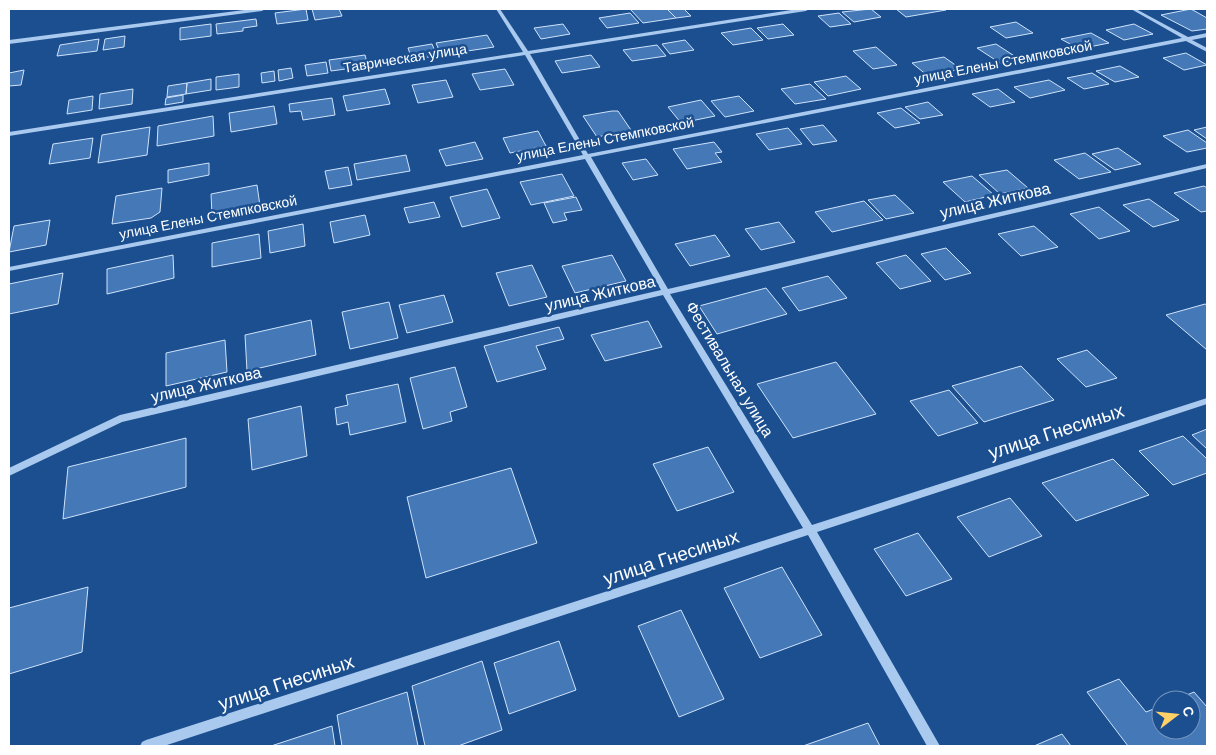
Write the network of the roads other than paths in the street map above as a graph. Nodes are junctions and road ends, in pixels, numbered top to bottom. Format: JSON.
{"nodes":[{"id":1,"x":262,"y":9,"type":"edge"},
{"id":2,"x":498,"y":9,"type":"edge"},
{"id":3,"x":806,"y":9,"type":"edge"},
{"id":4,"x":1133,"y":9,"type":"edge"},
{"id":5,"x":1207,"y":36,"type":"edge"},
{"id":6,"x":1188,"y":39,"type":"junction"},
{"id":7,"x":9,"y":42,"type":"edge"},
{"id":8,"x":1207,"y":50,"type":"edge"},
{"id":9,"x":526,"y":52,"type":"junction"},
{"id":10,"x":9,"y":134,"type":"edge"},
{"id":11,"x":586,"y":155,"type":"junction"},
{"id":12,"x":1207,"y":166,"type":"edge"},
{"id":13,"x":9,"y":269,"type":"edge"},
{"id":14,"x":666,"y":293,"type":"junction"},
{"id":15,"x":1207,"y":401,"type":"edge"},
{"id":16,"x":9,"y":472,"type":"edge"},
{"id":17,"x":810,"y":530,"type":"junction"},
{"id":18,"x":146,"y":746,"type":"edge"},
{"id":19,"x":934,"y":746,"type":"edge"}],
"edges":[{"from":1,"to":7,"type":"street"},
{"from":2,"to":9,"type":"street","name":"Фестивальная улица"},
{"from":3,"to":9,"type":"street","name":"Таврическая улица"},
{"from":4,"to":6,"type":"street"},
{"from":5,"to":6,"type":"street","name":"улица Елены Стемпковской"},
{"from":6,"to":8,"type":"street"},
{"from":6,"to":11,"type":"street","name":"улица Елены Стемпковской"},
{"from":9,"to":10,"type":"street","name":"Таврическая улица"},
{"from":9,"to":11,"type":"street","name":"Фестивальная улица"},
{"from":11,"to":13,"type":"street","name":"улица Елены Стемпковской"},
{"from":11,"to":14,"type":"street","name":"Фестивальная улица"},
{"from":12,"to":14,"type":"street","name":"улица Житкова"},
{"from":14,"to":16,"type":"street","name":"улица Житкова"},
{"from":14,"to":17,"type":"street","name":"Фестивальная улица"},
{"from":15,"to":17,"type":"street","name":"улица Гнесиных"},
{"from":17,"to":18,"type":"street","name":"улица Гнесиных"},
{"from":17,"to":19,"type":"street","name":"Фестивальная улица"}]}
